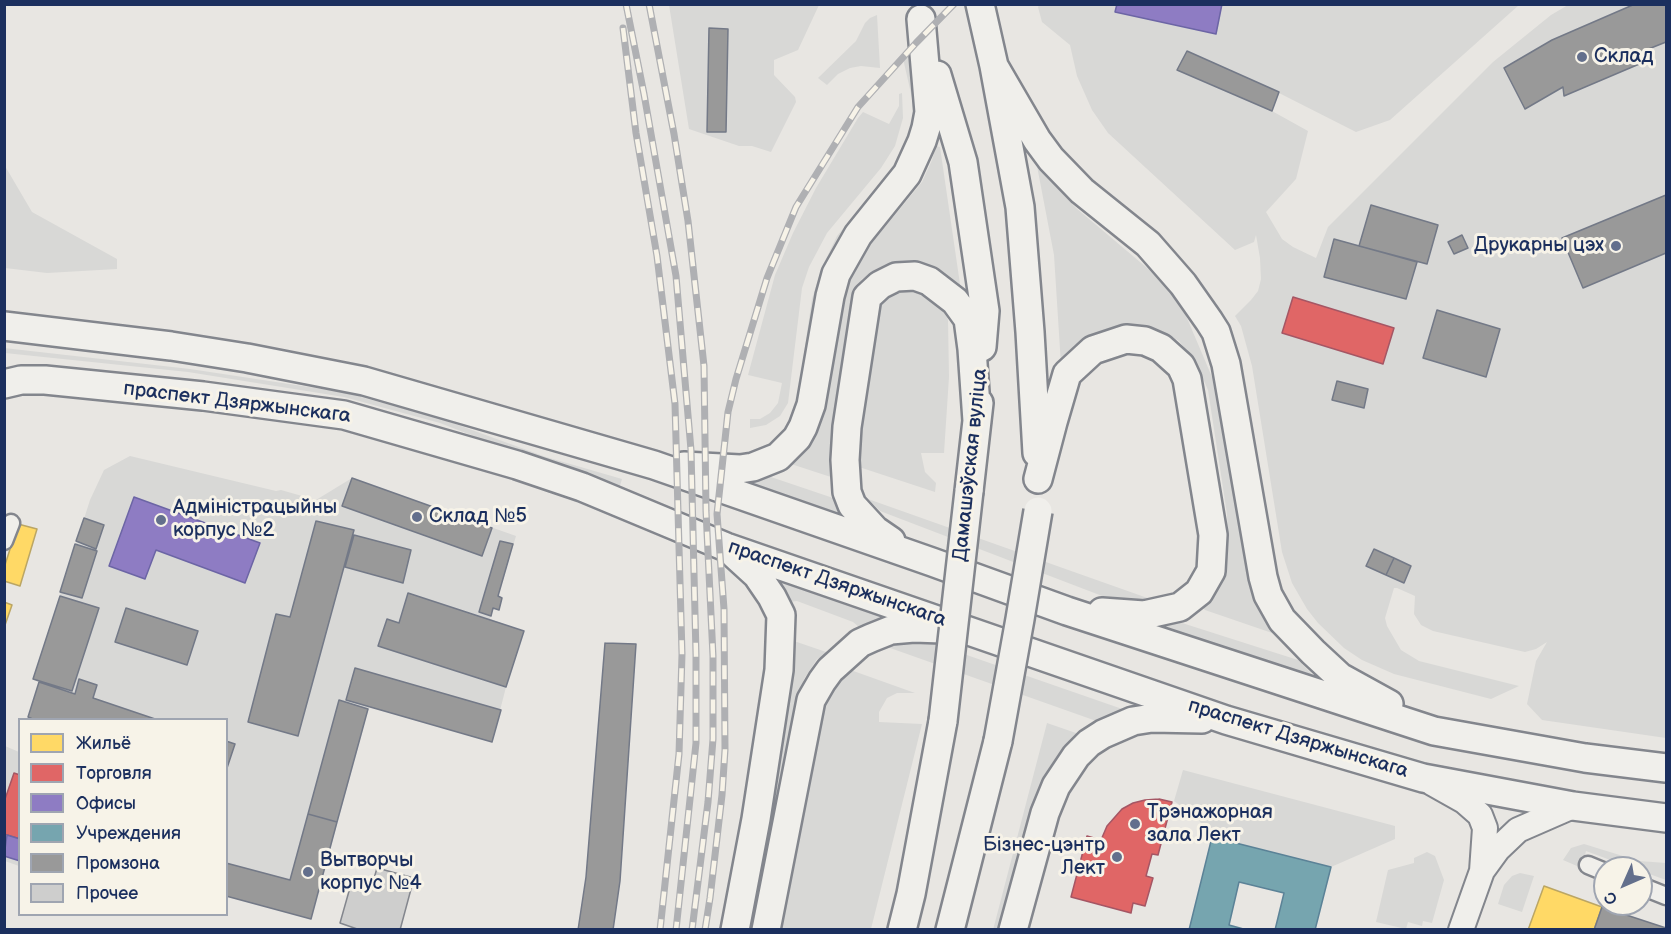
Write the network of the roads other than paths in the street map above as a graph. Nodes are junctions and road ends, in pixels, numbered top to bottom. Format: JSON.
{"nodes":[{"id":1,"x":980,"y":4,"type":"edge"},
{"id":2,"x":918,"y":12,"type":"edge"},
{"id":3,"x":994,"y":66,"type":"junction"},
{"id":4,"x":4,"y":326,"type":"edge"},
{"id":5,"x":4,"y":384,"type":"edge"},
{"id":6,"x":978,"y":421,"type":"junction"},
{"id":7,"x":654,"y":465,"type":"junction"},
{"id":8,"x":1038,"y":479,"type":"junction"},
{"id":9,"x":11,"y":523,"type":"dead end"},
{"id":10,"x":4,"y":541,"type":"edge"},
{"id":11,"x":726,"y":547,"type":"junction"},
{"id":12,"x":921,"y":558,"type":"junction"},
{"id":13,"x":1067,"y":611,"type":"junction"},
{"id":14,"x":974,"y":631,"type":"junction"},
{"id":15,"x":1226,"y":720,"type":"junction"},
{"id":16,"x":1434,"y":731,"type":"junction"},
{"id":17,"x":1666,"y":768,"type":"edge"},
{"id":18,"x":1423,"y":778,"type":"junction"},
{"id":19,"x":1573,"y":806,"type":"junction"},
{"id":20,"x":1666,"y":818,"type":"edge"},
{"id":21,"x":1588,"y":865,"type":"dead end"},
{"id":22,"x":1593,"y":867,"type":"edge"},
{"id":23,"x":1482,"y":871,"type":"junction"},
{"id":24,"x":735,"y":930,"type":"edge"},
{"id":25,"x":766,"y":930,"type":"edge"},
{"id":26,"x":902,"y":930,"type":"edge"},
{"id":27,"x":950,"y":930,"type":"edge"},
{"id":28,"x":1013,"y":930,"type":"edge"},
{"id":29,"x":1461,"y":930,"type":"edge"}],
"edges":[{"from":1,"to":3,"type":"main road"},
{"from":2,"to":6,"type":"main road","name":"Дамашэўская вуліца"},
{"from":2,"to":7,"type":"main road"},
{"from":3,"to":8,"type":"main road"},
{"from":3,"to":16,"type":"main road"},
{"from":4,"to":7,"type":"main road","name":"праспект Дзяржынскага"},
{"from":5,"to":11,"type":"main road","name":"праспект Дзяржынскага"},
{"from":6,"to":12,"type":"main road"},
{"from":6,"to":26,"type":"main road","name":"Дамашэўская вуліца","bridge":true},
{"from":7,"to":12,"type":"main road","name":"праспект Дзяржынскага"},
{"from":8,"to":13,"type":"main road"},
{"from":8,"to":27,"type":"main road","bridge":true},
{"from":9,"to":10,"type":"street"},
{"from":11,"to":14,"type":"main road","name":"праспект Дзяржынскага"},
{"from":11,"to":24,"type":"main road"},
{"from":12,"to":13,"type":"main road","name":"праспект Дзяржынскага"},
{"from":13,"to":16,"type":"main road","name":"праспект Дзяржынскага"},
{"from":14,"to":15,"type":"main road","name":"праспект Дзяржынскага"},
{"from":14,"to":25,"type":"main road"},
{"from":15,"to":18,"type":"main road","name":"праспект Дзяржынскага"},
{"from":15,"to":28,"type":"main road"},
{"from":16,"to":17,"type":"main road","name":"праспект Дзяржынскага"},
{"from":18,"to":19,"type":"main road","name":"праспект Дзяржынскага"},
{"from":18,"to":23,"type":"main road"},
{"from":19,"to":20,"type":"main road","name":"праспект Дзяржынскага"},
{"from":19,"to":23,"type":"main road"},
{"from":21,"to":22,"type":"street"},
{"from":23,"to":29,"type":"main road"}]}
